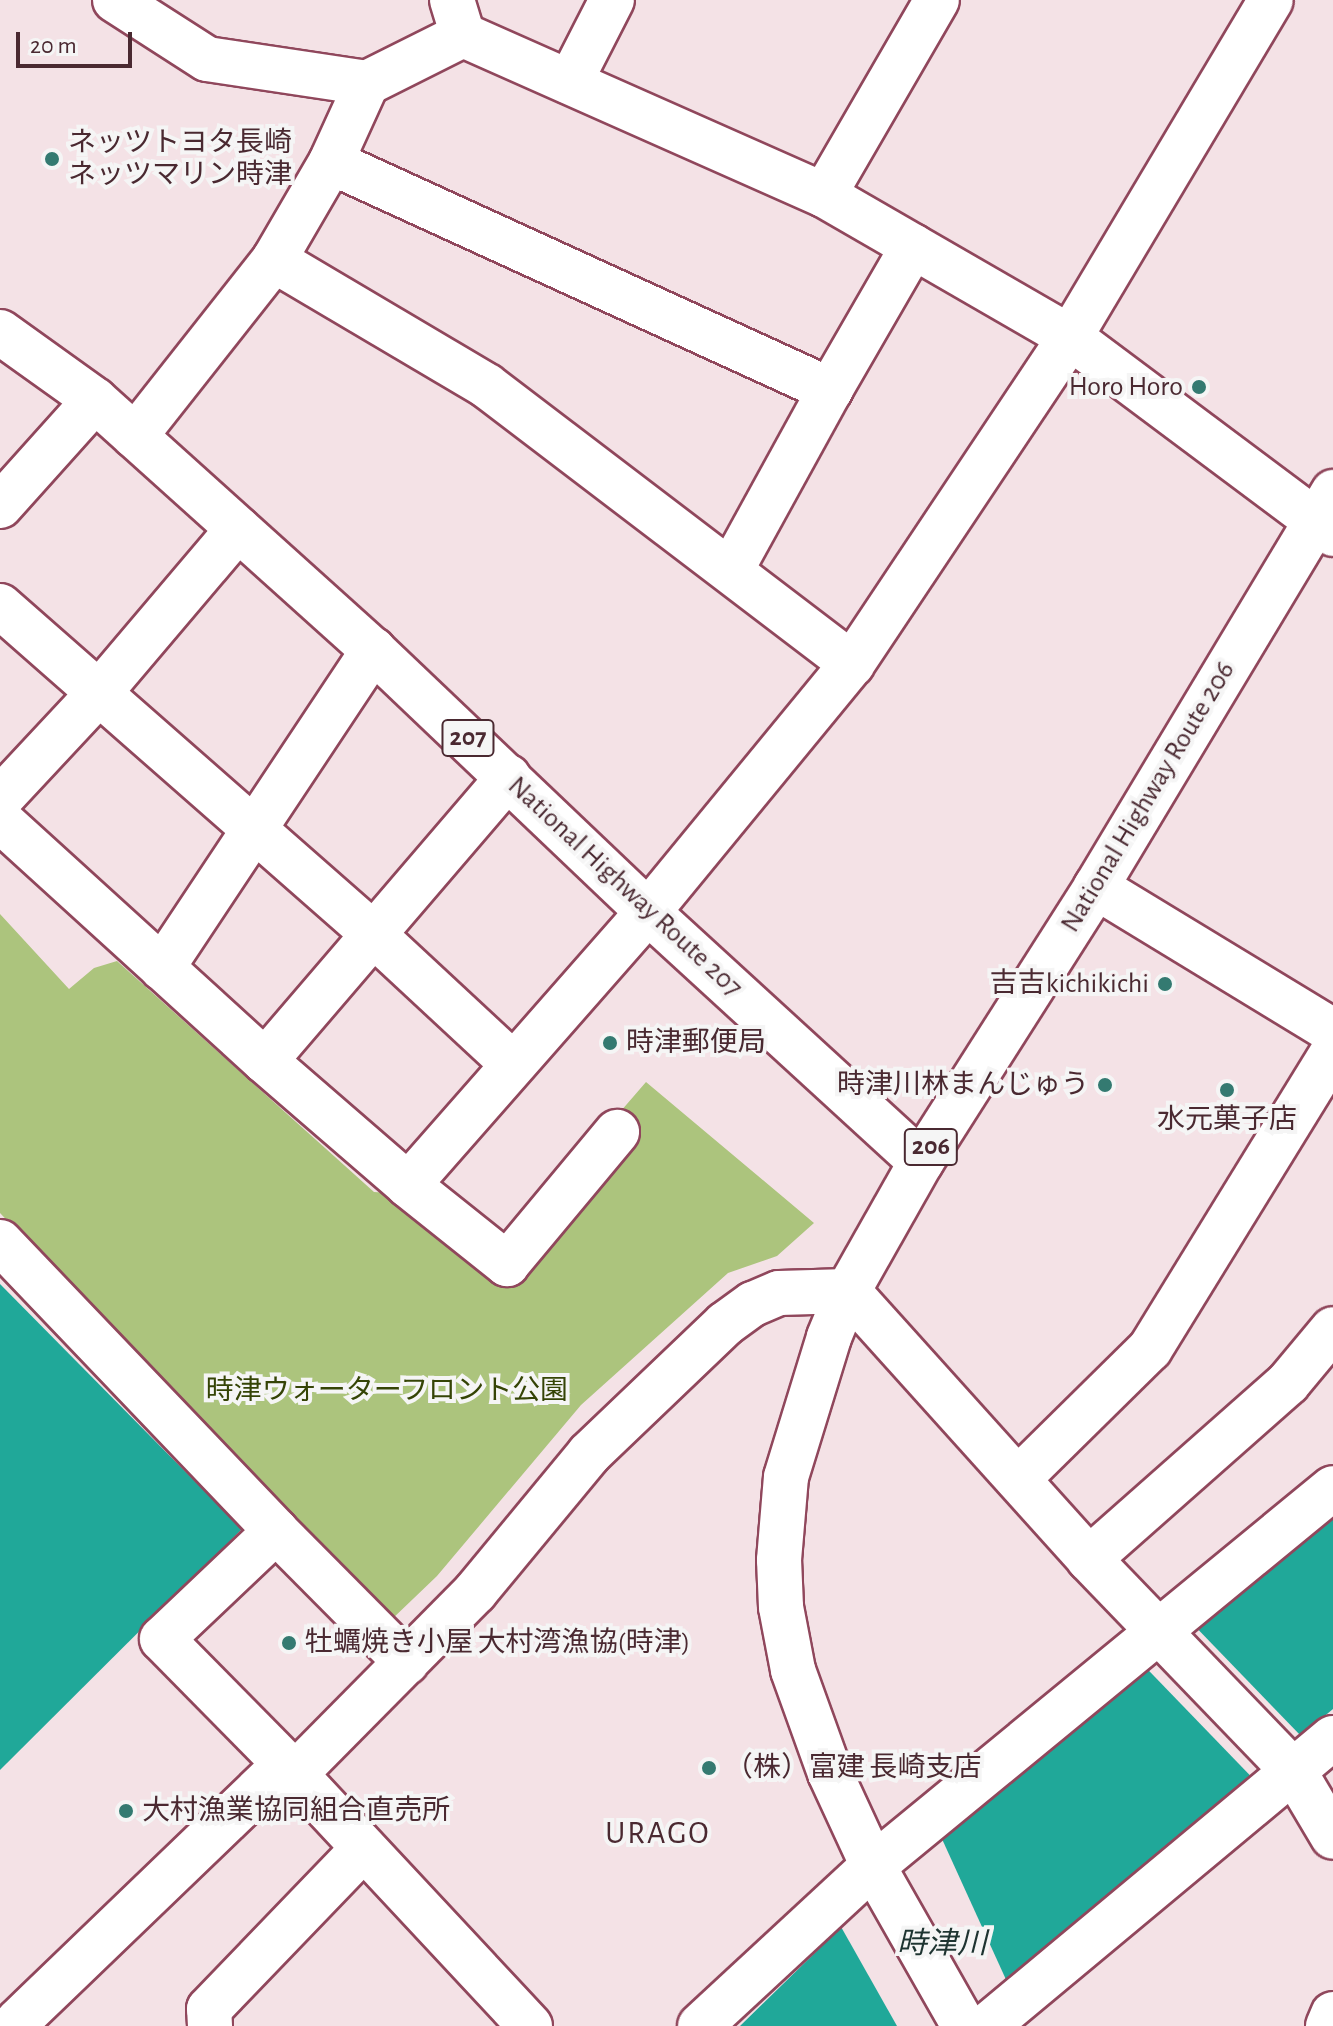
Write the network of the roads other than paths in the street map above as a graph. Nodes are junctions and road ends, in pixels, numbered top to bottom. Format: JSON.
{"nodes":[{"id":1,"x":115,"y":0,"type":"edge"},
{"id":2,"x":612,"y":0,"type":"edge"},
{"id":3,"x":937,"y":0,"type":"edge"},
{"id":4,"x":1271,"y":0,"type":"edge"},
{"id":5,"x":457,"y":17,"type":"edge"},
{"id":6,"x":570,"y":82,"type":"junction"},
{"id":7,"x":367,"y":83,"type":"junction"},
{"id":8,"x":331,"y":162,"type":"junction"},
{"id":9,"x":824,"y":195,"type":"junction"},
{"id":10,"x":913,"y":246,"type":"junction"},
{"id":11,"x":274,"y":260,"type":"junction"},
{"id":12,"x":0,"y":332,"type":"edge"},
{"id":13,"x":1070,"y":337,"type":"junction"},
{"id":14,"x":830,"y":390,"type":"junction"},
{"id":15,"x":95,"y":400,"type":"junction"},
{"id":16,"x":135,"y":436,"type":"junction"},
{"id":17,"x":0,"y":506,"type":"edge"},
{"id":18,"x":1327,"y":515,"type":"edge"},
{"id":19,"x":238,"y":529,"type":"junction"},
{"id":20,"x":731,"y":570,"type":"junction"},
{"id":21,"x":0,"y":606,"type":"edge"},
{"id":22,"x":373,"y":650,"type":"junction"},
{"id":23,"x":852,"y":664,"type":"junction"},
{"id":24,"x":99,"y":693,"type":"junction"},
{"id":25,"x":508,"y":777,"type":"junction"},
{"id":26,"x":0,"y":799,"type":"edge"},
{"id":27,"x":0,"y":820,"type":"edge"},
{"id":28,"x":253,"y":829,"type":"junction"},
{"id":29,"x":1096,"y":887,"type":"junction"},
{"id":30,"x":648,"y":912,"type":"junction"},
{"id":31,"x":373,"y":934,"type":"junction"},
{"id":32,"x":162,"y":968,"type":"junction"},
{"id":33,"x":1333,"y":1031,"type":"edge"},
{"id":34,"x":1333,"y":1052,"type":"edge"},
{"id":35,"x":265,"y":1061,"type":"junction"},
{"id":36,"x":512,"y":1063,"type":"junction"},
{"id":37,"x":617,"y":1132,"type":"dead end"},
{"id":38,"x":921,"y":1162,"type":"junction"},
{"id":39,"x":408,"y":1185,"type":"junction"},
{"id":40,"x":0,"y":1242,"type":"edge"},
{"id":41,"x":848,"y":1291,"type":"junction"},
{"id":42,"x":1333,"y":1329,"type":"edge"},
{"id":43,"x":1018,"y":1479,"type":"junction"},
{"id":44,"x":1333,"y":1488,"type":"edge"},
{"id":45,"x":276,"y":1531,"type":"junction"},
{"id":46,"x":1089,"y":1559,"type":"junction"},
{"id":47,"x":1158,"y":1632,"type":"junction"},
{"id":48,"x":406,"y":1662,"type":"junction"},
{"id":49,"x":1333,"y":1738,"type":"edge"},
{"id":50,"x":290,"y":1769,"type":"junction"},
{"id":51,"x":1295,"y":1773,"type":"junction"},
{"id":52,"x":1333,"y":1837,"type":"edge"},
{"id":53,"x":364,"y":1848,"type":"junction"},
{"id":54,"x":873,"y":1866,"type":"junction"},
{"id":55,"x":1333,"y":2014,"type":"edge"},
{"id":56,"x":19,"y":2026,"type":"edge"},
{"id":57,"x":210,"y":2026,"type":"edge"},
{"id":58,"x":530,"y":2026,"type":"edge"},
{"id":59,"x":700,"y":2026,"type":"edge"},
{"id":60,"x":964,"y":2026,"type":"edge"},
{"id":61,"x":987,"y":2026,"type":"edge"},
{"id":62,"x":1328,"y":2026,"type":"edge"}],
"edges":[{"from":1,"to":7,"type":"main road"},
{"from":2,"to":6,"type":"main road"},
{"from":3,"to":9,"type":"main road"},
{"from":4,"to":13,"type":"main road"},
{"from":5,"to":6,"type":"main road"},
{"from":5,"to":7,"type":"main road"},
{"from":6,"to":9,"type":"main road"},
{"from":7,"to":8,"type":"main road"},
{"from":8,"to":11,"type":"main road"},
{"from":8,"to":14,"type":"main road"},
{"from":9,"to":10,"type":"main road"},
{"from":10,"to":13,"type":"main road"},
{"from":10,"to":14,"type":"main road"},
{"from":11,"to":16,"type":"main road"},
{"from":11,"to":20,"type":"main road"},
{"from":12,"to":15,"type":"main road","name":"National Highway Route 207","number":"207"},
{"from":13,"to":18,"type":"main road"},
{"from":13,"to":23,"type":"main road"},
{"from":14,"to":20,"type":"main road"},
{"from":15,"to":16,"type":"main road","name":"National Highway Route 207","number":"207"},
{"from":15,"to":17,"type":"main road"},
{"from":16,"to":19,"type":"main road","name":"National Highway Route 207","number":"207"},
{"from":18,"to":29,"type":"main road","name":"National Highway Route 206","number":"206"},
{"from":19,"to":22,"type":"main road","name":"National Highway Route 207","number":"207"},
{"from":19,"to":24,"type":"main road"},
{"from":20,"to":23,"type":"main road"},
{"from":21,"to":24,"type":"main road"},
{"from":22,"to":25,"type":"main road","name":"National Highway Route 207","number":"207"},
{"from":22,"to":28,"type":"main road"},
{"from":23,"to":30,"type":"main road"},
{"from":24,"to":26,"type":"main road"},
{"from":24,"to":28,"type":"main road"},
{"from":25,"to":30,"type":"main road","name":"National Highway Route 207","number":"207"},
{"from":25,"to":31,"type":"main road"},
{"from":27,"to":32,"type":"main road"},
{"from":28,"to":31,"type":"main road"},
{"from":28,"to":32,"type":"main road"},
{"from":29,"to":33,"type":"main road"},
{"from":29,"to":38,"type":"main road","name":"National Highway Route 206","number":"206"},
{"from":30,"to":36,"type":"main road"},
{"from":30,"to":38,"type":"main road","name":"National Highway Route 207","number":"207"},
{"from":31,"to":35,"type":"main road"},
{"from":31,"to":36,"type":"main road"},
{"from":32,"to":35,"type":"main road"},
{"from":34,"to":43,"type":"main road"},
{"from":35,"to":39,"type":"main road"},
{"from":36,"to":39,"type":"main road"},
{"from":37,"to":39,"type":"main road"},
{"from":38,"to":41,"type":"main road","name":"National Highway Route 206","number":"206"},
{"from":40,"to":45,"type":"main road"},
{"from":41,"to":43,"type":"main road"},
{"from":41,"to":48,"type":"main road"},
{"from":41,"to":54,"type":"main road","name":"National Highway Route 206","number":"206"},
{"from":42,"to":46,"type":"main road"},
{"from":43,"to":46,"type":"main road"},
{"from":44,"to":47,"type":"main road"},
{"from":45,"to":48,"type":"main road"},
{"from":45,"to":50,"type":"main road"},
{"from":46,"to":47,"type":"main road"},
{"from":47,"to":51,"type":"main road"},
{"from":47,"to":54,"type":"main road"},
{"from":48,"to":50,"type":"main road"},
{"from":49,"to":51,"type":"main road"},
{"from":50,"to":53,"type":"main road"},
{"from":50,"to":56,"type":"main road"},
{"from":51,"to":52,"type":"main road"},
{"from":51,"to":61,"type":"main road"},
{"from":53,"to":57,"type":"main road"},
{"from":53,"to":58,"type":"main road"},
{"from":54,"to":59,"type":"main road"},
{"from":54,"to":60,"type":"main road","name":"National Highway Route 206","number":"206"},
{"from":55,"to":62,"type":"main road"}]}
